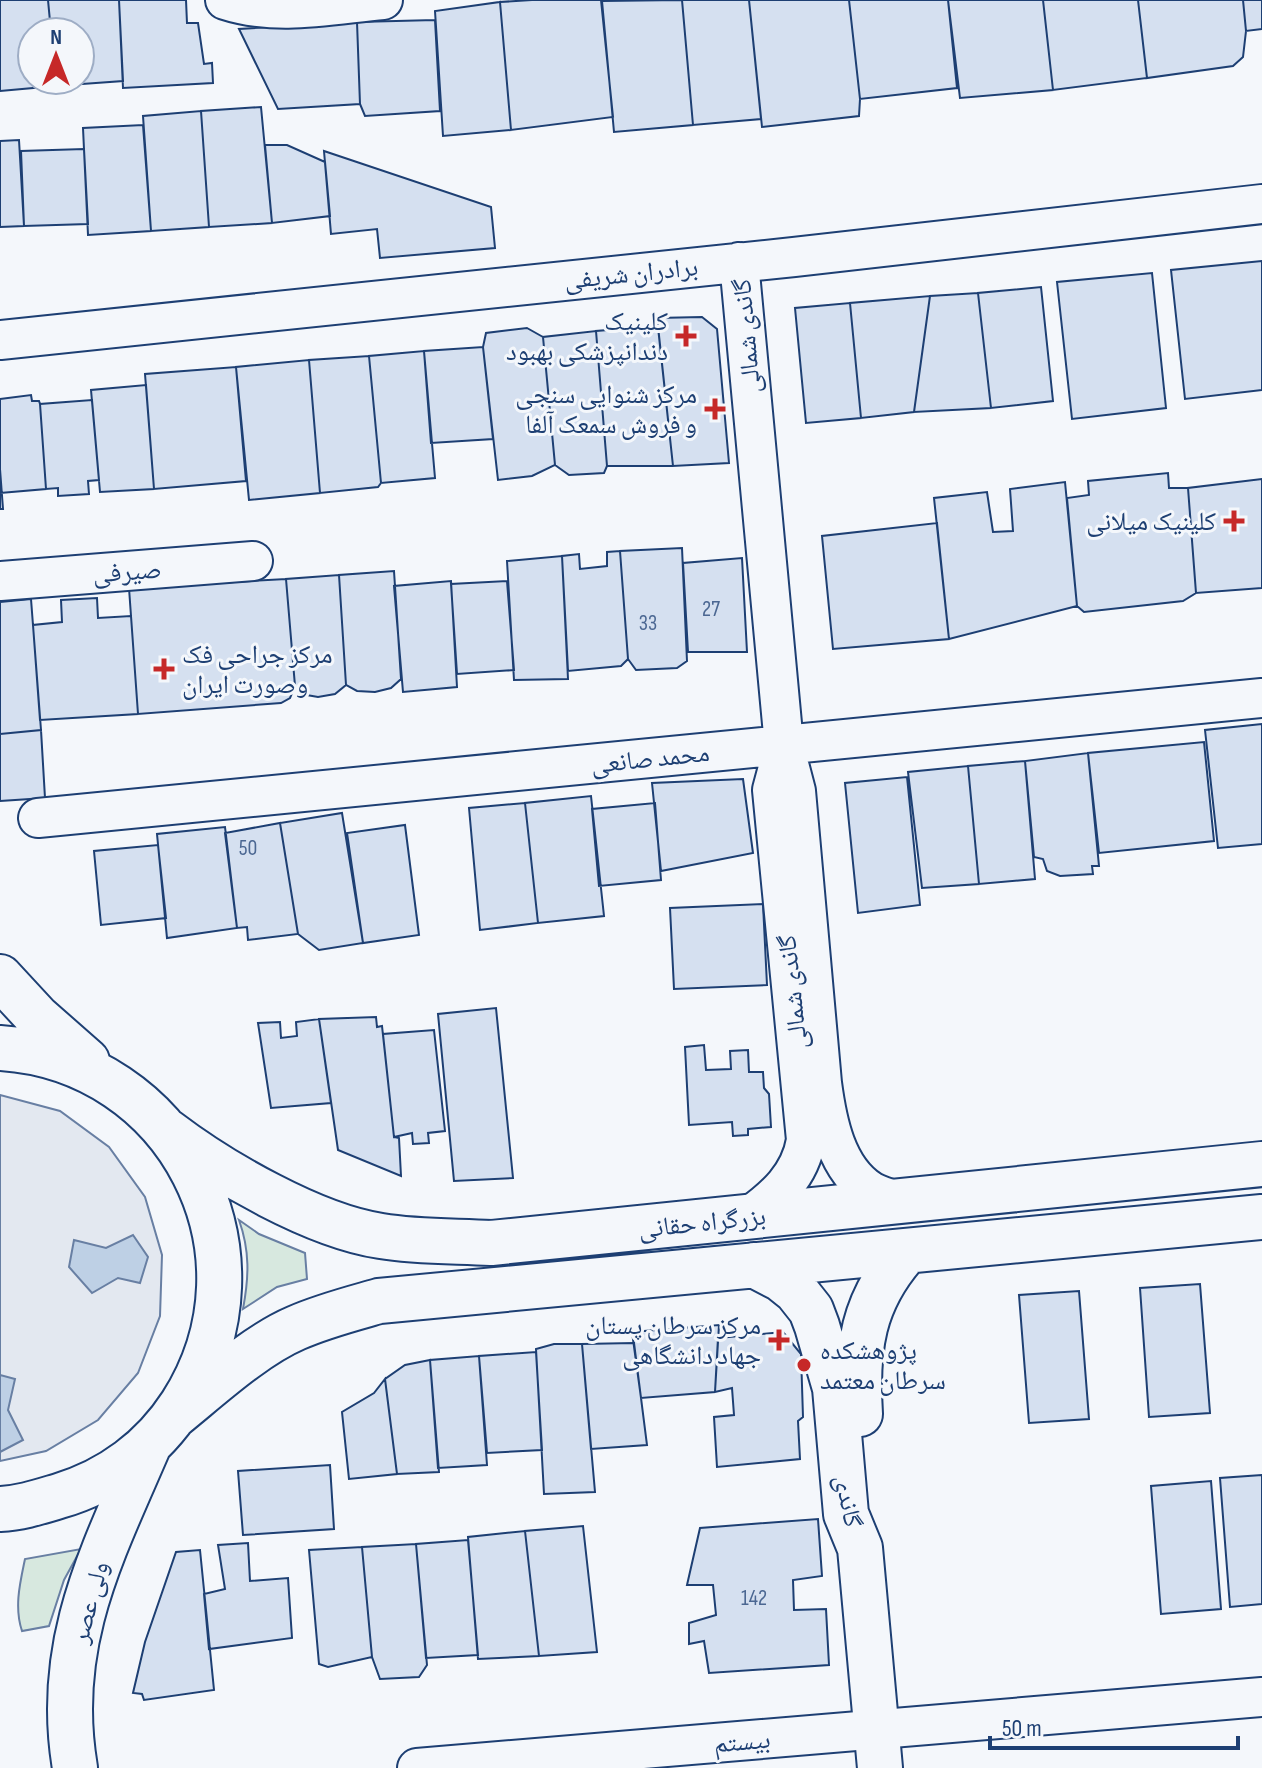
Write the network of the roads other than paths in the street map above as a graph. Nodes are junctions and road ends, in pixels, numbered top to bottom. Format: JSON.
{"nodes":[{"id":1,"x":225,"y":0,"type":"edge"},
{"id":2,"x":383,"y":0,"type":"edge"},
{"id":3,"x":1262,"y":204,"type":"edge"},
{"id":4,"x":739,"y":262,"type":"junction"},
{"id":5,"x":0,"y":340,"type":"edge"},
{"id":6,"x":253,"y":561,"type":"dead end"},
{"id":7,"x":0,"y":581,"type":"edge"},
{"id":8,"x":1262,"y":698,"type":"edge"},
{"id":9,"x":784,"y":745,"type":"junction"},
{"id":10,"x":38,"y":818,"type":"dead end"},
{"id":11,"x":0,"y":977,"type":"edge"},
{"id":12,"x":0,"y":1048,"type":"edge"},
{"id":13,"x":110,"y":1081,"type":"junction"},
{"id":14,"x":167,"y":1131,"type":"junction"},
{"id":15,"x":1262,"y":1164,"type":"edge"},
{"id":16,"x":901,"y":1202,"type":"junction"},
{"id":17,"x":1262,"y":1217,"type":"edge"},
{"id":18,"x":747,"y":1218,"type":"junction"},
{"id":19,"x":907,"y":1251,"type":"junction"},
{"id":20,"x":754,"y":1265,"type":"junction"},
{"id":21,"x":162,"y":1430,"type":"junction"},
{"id":22,"x":0,"y":1509,"type":"edge"},
{"id":23,"x":860,"y":1548,"type":"junction"},
{"id":24,"x":1262,"y":1697,"type":"edge"},
{"id":25,"x":878,"y":1749,"type":"edge"},
{"id":26,"x":75,"y":1768,"type":"edge"},
{"id":27,"x":417,"y":1768,"type":"edge"}],
"edges":[{"from":1,"to":2,"type":"street"},
{"from":3,"to":4,"type":"street","name":"برادران شریفی"},
{"from":4,"to":5,"type":"street","name":"برادران شریفی"},
{"from":4,"to":9,"type":"street","name":"گاندی شمالی"},
{"from":6,"to":7,"type":"street","name":"صیرفی"},
{"from":8,"to":9,"type":"street","name":"محمد صانعی"},
{"from":9,"to":10,"type":"street","name":"محمد صانعی"},
{"from":9,"to":16,"type":"street","name":"گاندی شمالی"},
{"from":9,"to":18,"type":"street","name":"گاندی شمالی"},
{"from":11,"to":13,"type":"main road"},
{"from":12,"to":13,"type":"main road"},
{"from":13,"to":14,"type":"main road"},
{"from":14,"to":18,"type":"main road","name":"بزرگراه حقانی"},
{"from":14,"to":21,"type":"main road"},
{"from":15,"to":16,"type":"main road","name":"بزرگراه حقانی"},
{"from":16,"to":18,"type":"main road","name":"بزرگراه حقانی"},
{"from":17,"to":19,"type":"main road","name":"بزرگراه حقانی"},
{"from":19,"to":20,"type":"main road","name":"بزرگراه حقانی"},
{"from":19,"to":23,"type":"main road"},
{"from":20,"to":21,"type":"main road","name":"بزرگراه حقانی"},
{"from":20,"to":23,"type":"main road","name":"گاندی"},
{"from":21,"to":22,"type":"main road","name":"بزرگراه حقانی"},
{"from":21,"to":26,"type":"main road","name":"ولی عصر"},
{"from":23,"to":25,"type":"main road","name":"گاندی"},
{"from":24,"to":25,"type":"street","name":"بیستم"},
{"from":25,"to":27,"type":"street","name":"بیستم"}]}
